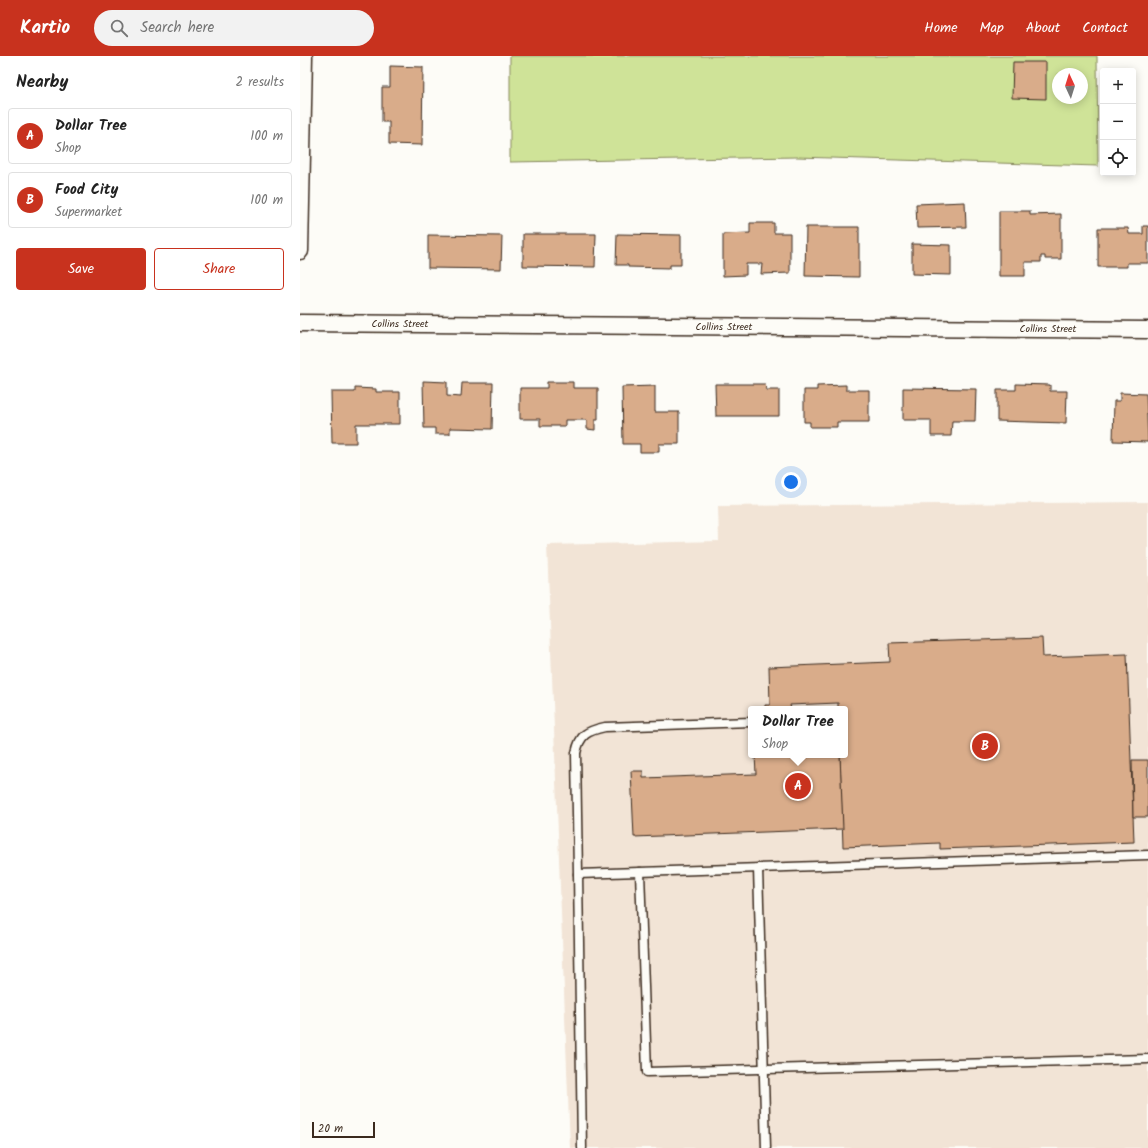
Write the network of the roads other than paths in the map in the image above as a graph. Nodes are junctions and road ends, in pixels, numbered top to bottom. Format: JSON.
{"nodes":[{"id":1,"x":304,"y":56,"type":"edge"},
{"id":2,"x":300,"y":251,"type":"edge"},
{"id":3,"x":300,"y":323,"type":"edge"},
{"id":4,"x":1148,"y":330,"type":"edge"},
{"id":5,"x":748,"y":722,"type":"edge"},
{"id":6,"x":1148,"y":855,"type":"edge"},
{"id":7,"x":758,"y":868,"type":"junction"},
{"id":8,"x":640,"y":872,"type":"junction"},
{"id":9,"x":578,"y":874,"type":"junction"},
{"id":10,"x":1148,"y":1059,"type":"edge"},
{"id":11,"x":764,"y":1069,"type":"junction"},
{"id":12,"x":582,"y":1148,"type":"edge"},
{"id":13,"x":766,"y":1148,"type":"edge"}],
"edges":[{"from":1,"to":2,"type":"street"},
{"from":3,"to":4,"type":"street","name":"Collins Street"},
{"from":5,"to":9,"type":"lane"},
{"from":6,"to":7,"type":"lane"},
{"from":7,"to":8,"type":"lane"},
{"from":7,"to":11,"type":"lane"},
{"from":8,"to":9,"type":"lane"},
{"from":8,"to":11,"type":"lane"},
{"from":9,"to":12,"type":"lane"},
{"from":10,"to":11,"type":"lane"},
{"from":11,"to":13,"type":"lane"}]}
